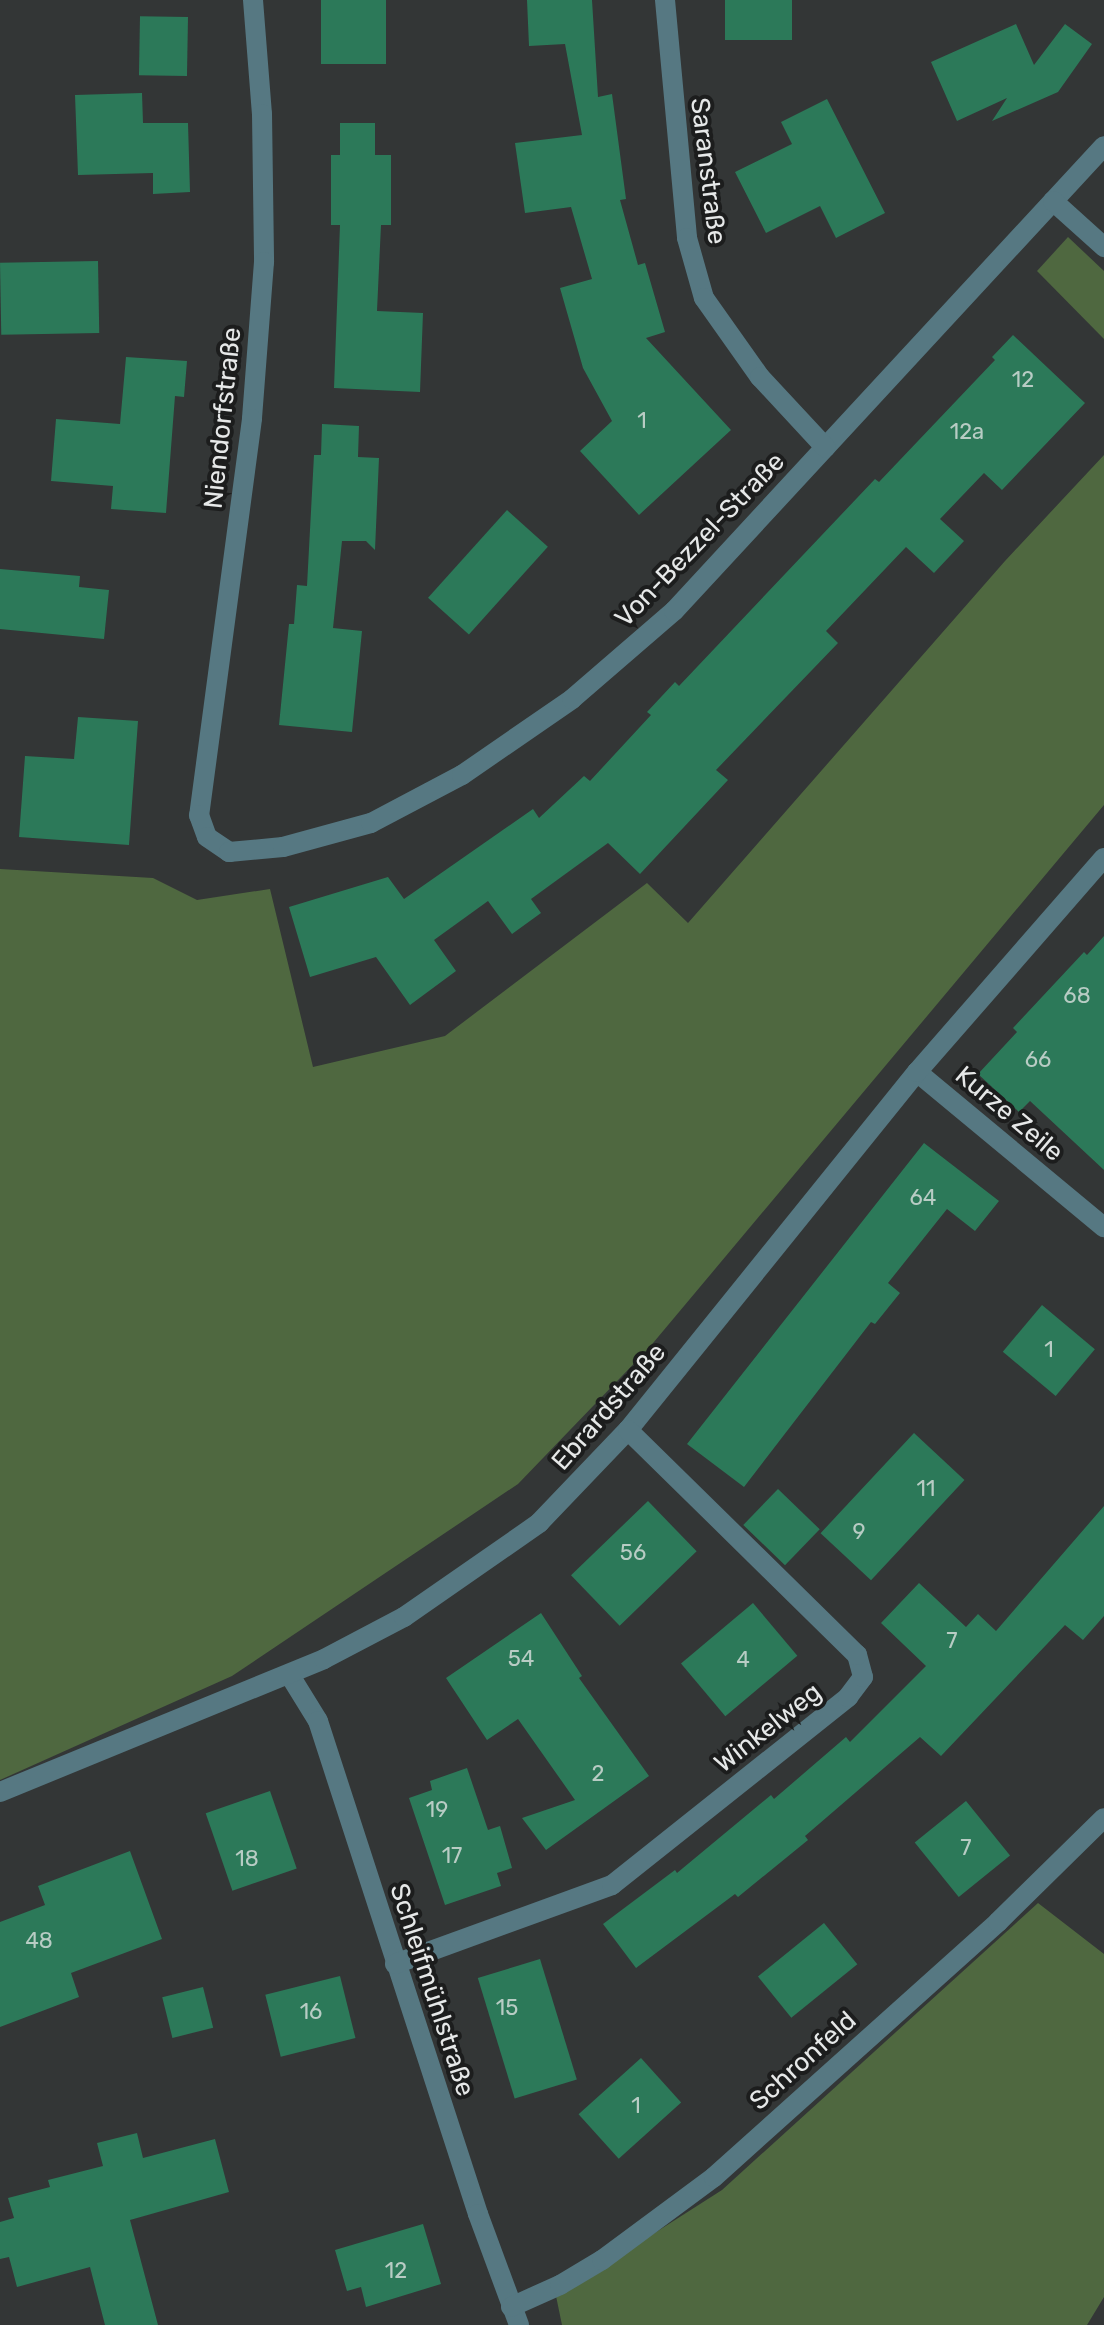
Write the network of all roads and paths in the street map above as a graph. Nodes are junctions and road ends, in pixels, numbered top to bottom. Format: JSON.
{"nodes":[{"id":1,"x":253,"y":0,"type":"edge"},
{"id":2,"x":665,"y":0,"type":"edge"},
{"id":3,"x":1104,"y":146,"type":"edge"},
{"id":4,"x":1053,"y":201,"type":"junction"},
{"id":5,"x":1104,"y":247,"type":"edge"},
{"id":6,"x":825,"y":447,"type":"junction"},
{"id":7,"x":207,"y":837,"type":"joint"},
{"id":8,"x":1104,"y":858,"type":"edge"},
{"id":9,"x":917,"y":1072,"type":"junction"},
{"id":10,"x":1104,"y":1227,"type":"edge"},
{"id":11,"x":628,"y":1430,"type":"junction"},
{"id":12,"x":289,"y":1674,"type":"junction"},
{"id":13,"x":0,"y":1792,"type":"edge"},
{"id":14,"x":1104,"y":1818,"type":"edge"},
{"id":15,"x":395,"y":1964,"type":"junction"},
{"id":16,"x":515,"y":2316,"type":"edge"}],
"edges":[{"from":1,"to":7,"type":"street","name":"Niendorfstraße"},
{"from":2,"to":6,"type":"street","name":"Saranstraße"},
{"from":3,"to":4,"type":"street","name":"Von-Bezzel-Straße"},
{"from":4,"to":5,"type":"street"},
{"from":4,"to":6,"type":"street","name":"Von-Bezzel-Straße"},
{"from":6,"to":7,"type":"street","name":"Von-Bezzel-Straße"},
{"from":8,"to":9,"type":"street","name":"Ebrardstraße"},
{"from":9,"to":10,"type":"street","name":"Kurze Zeile"},
{"from":9,"to":11,"type":"street","name":"Ebrardstraße"},
{"from":11,"to":12,"type":"street","name":"Ebrardstraße"},
{"from":11,"to":15,"type":"street","name":"Winkelweg"},
{"from":12,"to":13,"type":"street","name":"Ebrardstraße"},
{"from":12,"to":15,"type":"street","name":"Schleifmühlstraße"},
{"from":14,"to":16,"type":"street","name":"Schronfeld"},
{"from":15,"to":16,"type":"street","name":"Schleifmühlstraße"}]}
